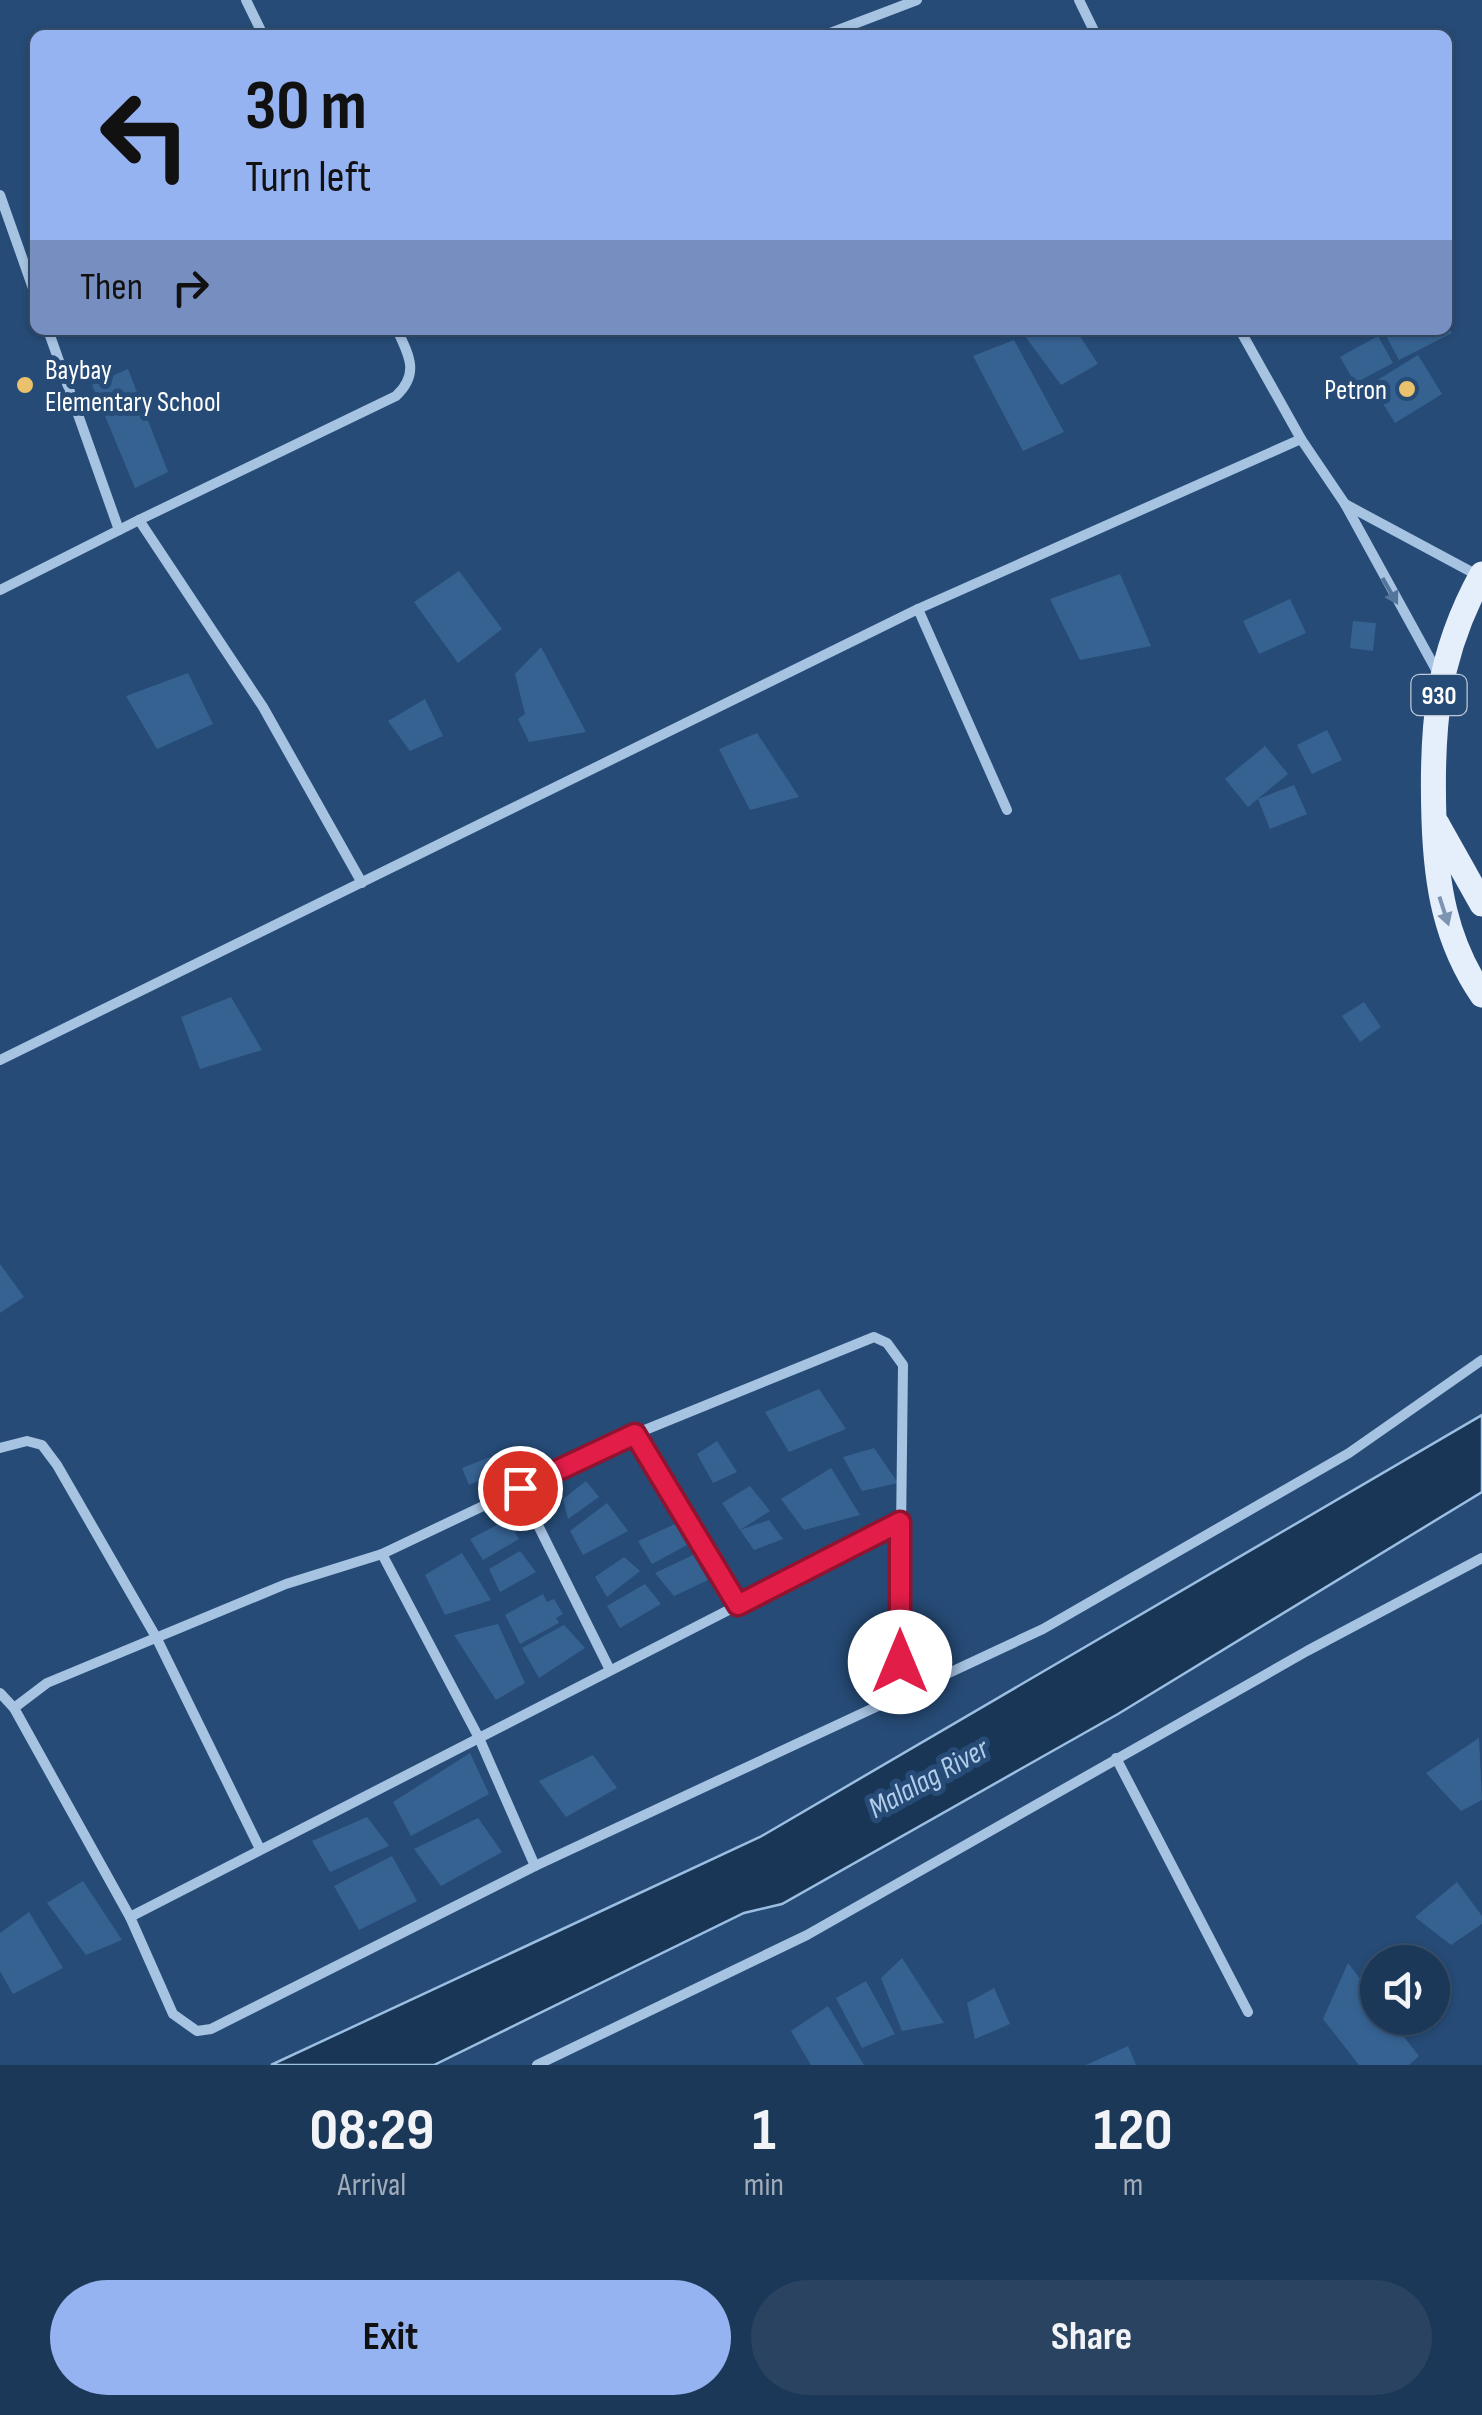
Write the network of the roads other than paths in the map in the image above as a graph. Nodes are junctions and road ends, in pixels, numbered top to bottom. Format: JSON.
{"nodes":[{"id":1,"x":246,"y":0,"type":"edge"},
{"id":2,"x":917,"y":0,"type":"edge"},
{"id":3,"x":1079,"y":0,"type":"edge"},
{"id":4,"x":261,"y":30,"type":"edge"},
{"id":5,"x":838,"y":30,"type":"edge"},
{"id":6,"x":1094,"y":30,"type":"edge"},
{"id":7,"x":0,"y":195,"type":"edge"},
{"id":8,"x":30,"y":280,"type":"edge"},
{"id":9,"x":50,"y":335,"type":"edge"},
{"id":10,"x":399,"y":335,"type":"edge"},
{"id":11,"x":1243,"y":335,"type":"edge"},
{"id":12,"x":1301,"y":439,"type":"junction"},
{"id":13,"x":1345,"y":504,"type":"junction"},
{"id":14,"x":139,"y":520,"type":"junction"},
{"id":15,"x":119,"y":530,"type":"junction"},
{"id":16,"x":1481,"y":576,"type":"edge"},
{"id":17,"x":0,"y":590,"type":"edge"},
{"id":18,"x":918,"y":609,"type":"junction"},
{"id":19,"x":1442,"y":681,"type":"junction"},
{"id":20,"x":1007,"y":810,"type":"dead end"},
{"id":21,"x":1434,"y":819,"type":"junction"},
{"id":22,"x":362,"y":883,"type":"junction"},
{"id":23,"x":1482,"y":904,"type":"edge"},
{"id":24,"x":1482,"y":995,"type":"edge"},
{"id":25,"x":0,"y":1060,"type":"edge"},
{"id":26,"x":1482,"y":1360,"type":"edge"},
{"id":27,"x":635,"y":1434,"type":"junction"},
{"id":28,"x":0,"y":1448,"type":"edge"},
{"id":29,"x":520,"y":1488,"type":"junction"},
{"id":30,"x":900,"y":1522,"type":"junction"},
{"id":31,"x":382,"y":1554,"type":"junction"},
{"id":32,"x":1482,"y":1558,"type":"edge"},
{"id":33,"x":738,"y":1605,"type":"junction"},
{"id":34,"x":156,"y":1637,"type":"junction"},
{"id":35,"x":610,"y":1670,"type":"junction"},
{"id":36,"x":0,"y":1693,"type":"edge"},
{"id":37,"x":899,"y":1697,"type":"junction"},
{"id":38,"x":14,"y":1708,"type":"junction"},
{"id":39,"x":479,"y":1738,"type":"junction"},
{"id":40,"x":1116,"y":1758,"type":"junction"},
{"id":41,"x":260,"y":1849,"type":"junction"},
{"id":42,"x":535,"y":1866,"type":"junction"},
{"id":43,"x":130,"y":1918,"type":"junction"},
{"id":44,"x":1248,"y":2012,"type":"dead end"},
{"id":45,"x":537,"y":2065,"type":"edge"}],
"edges":[{"from":1,"to":4,"type":"street"},
{"from":2,"to":5,"type":"street"},
{"from":3,"to":6,"type":"street"},
{"from":7,"to":8,"type":"street"},
{"from":9,"to":15,"type":"street"},
{"from":10,"to":14,"type":"street"},
{"from":11,"to":12,"type":"street"},
{"from":12,"to":13,"type":"street"},
{"from":12,"to":18,"type":"street"},
{"from":13,"to":16,"type":"street"},
{"from":13,"to":19,"type":"street","one_way":true},
{"from":14,"to":15,"type":"street"},
{"from":14,"to":22,"type":"street"},
{"from":15,"to":17,"type":"street"},
{"from":16,"to":19,"type":"main road","number":"930"},
{"from":18,"to":20,"type":"street"},
{"from":18,"to":22,"type":"street"},
{"from":19,"to":21,"type":"main road","number":"930"},
{"from":21,"to":23,"type":"main road","number":"930"},
{"from":21,"to":24,"type":"main road","number":"930","one_way":true},
{"from":22,"to":25,"type":"street"},
{"from":26,"to":37,"type":"street"},
{"from":27,"to":29,"type":"street"},
{"from":27,"to":30,"type":"street"},
{"from":27,"to":33,"type":"street"},
{"from":28,"to":34,"type":"street"},
{"from":29,"to":31,"type":"street"},
{"from":29,"to":35,"type":"street"},
{"from":30,"to":33,"type":"street"},
{"from":30,"to":37,"type":"street"},
{"from":31,"to":34,"type":"street"},
{"from":31,"to":39,"type":"street"},
{"from":32,"to":40,"type":"street"},
{"from":33,"to":35,"type":"street"},
{"from":34,"to":38,"type":"street"},
{"from":34,"to":41,"type":"street"},
{"from":35,"to":39,"type":"street"},
{"from":36,"to":38,"type":"street"},
{"from":37,"to":42,"type":"street"},
{"from":38,"to":43,"type":"street"},
{"from":39,"to":41,"type":"street"},
{"from":39,"to":42,"type":"street"},
{"from":40,"to":44,"type":"street"},
{"from":40,"to":45,"type":"street"},
{"from":41,"to":43,"type":"street"},
{"from":42,"to":43,"type":"street"}]}
